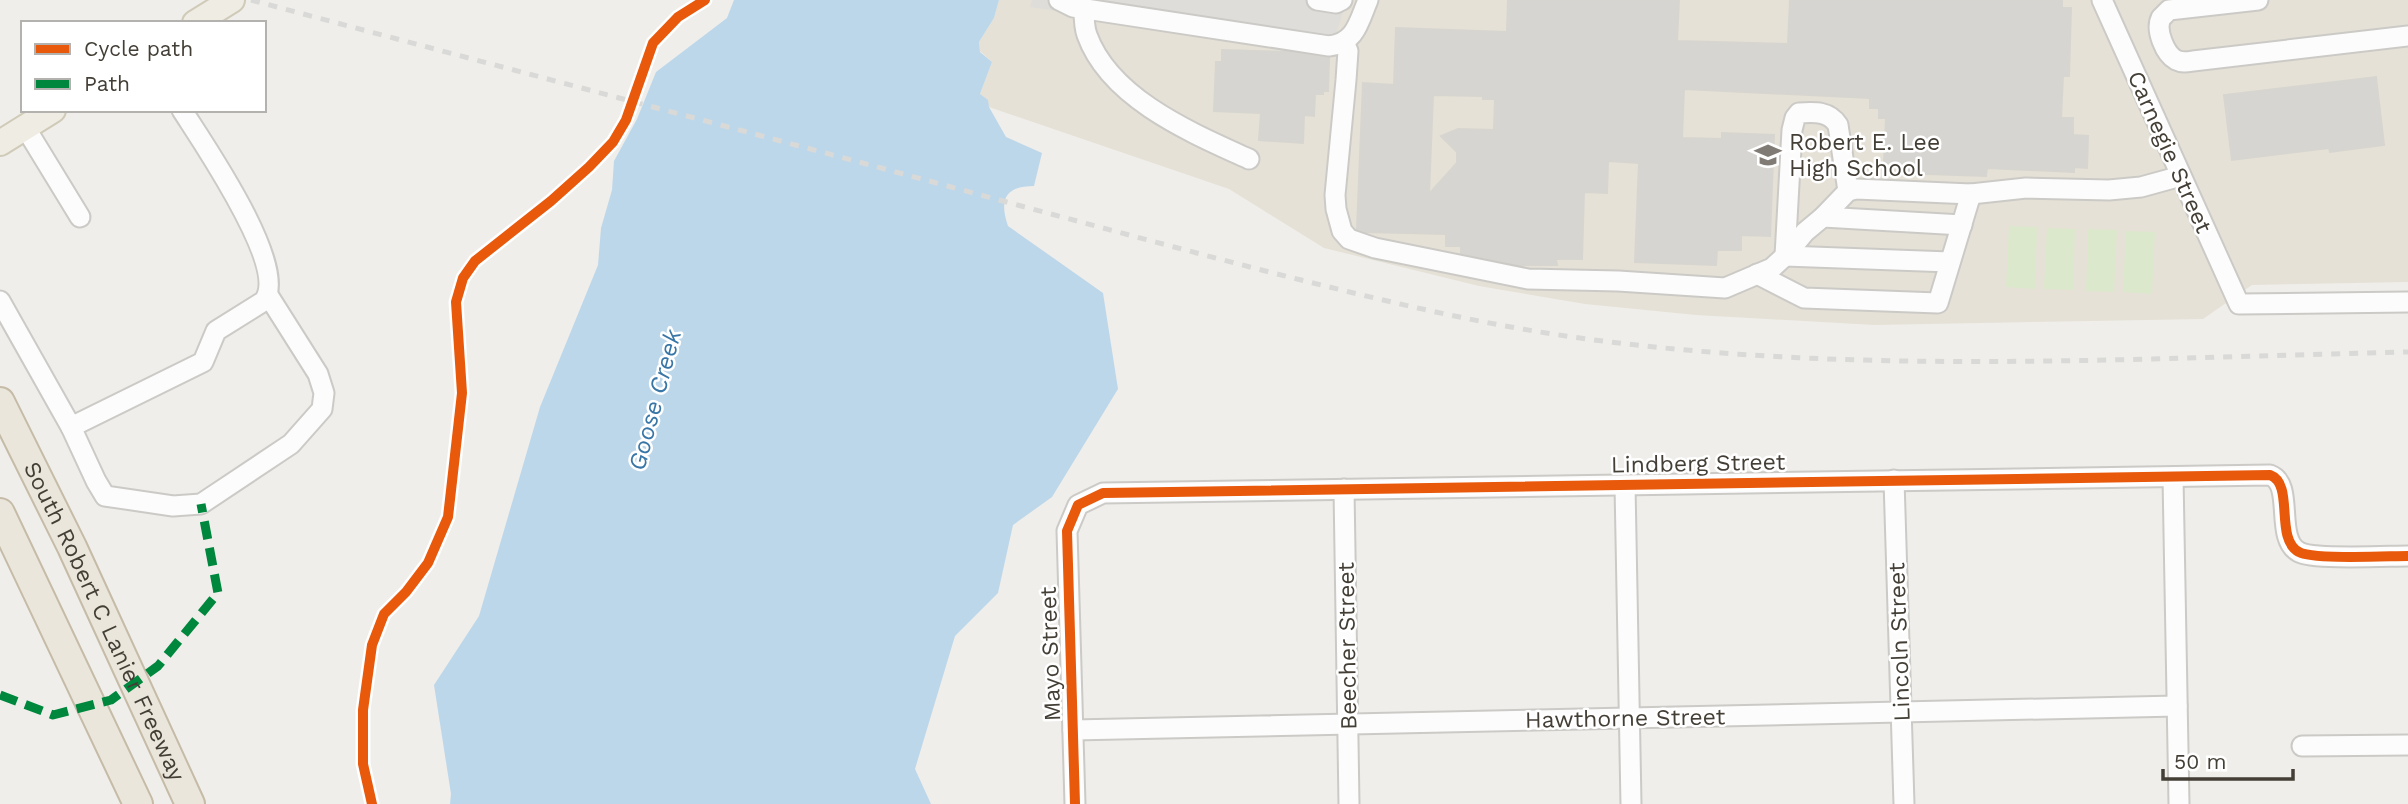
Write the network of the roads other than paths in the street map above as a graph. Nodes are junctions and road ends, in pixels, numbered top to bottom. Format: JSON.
{"nodes":[{"id":1,"x":232,"y":0,"type":"edge"},
{"id":2,"x":1059,"y":0,"type":"edge"},
{"id":3,"x":1317,"y":0,"type":"edge"},
{"id":4,"x":1342,"y":0,"type":"edge"},
{"id":5,"x":1368,"y":0,"type":"edge"},
{"id":6,"x":2102,"y":0,"type":"edge"},
{"id":7,"x":2258,"y":0,"type":"edge"},
{"id":8,"x":1084,"y":9,"type":"junction"},
{"id":9,"x":198,"y":21,"type":"edge"},
{"id":10,"x":2408,"y":36,"type":"edge"},
{"id":11,"x":1344,"y":42,"type":"junction"},
{"id":12,"x":50,"y":112,"type":"edge"},
{"id":13,"x":183,"y":112,"type":"edge"},
{"id":14,"x":25,"y":127,"type":"junction"},
{"id":15,"x":0,"y":143,"type":"edge"},
{"id":16,"x":1249,"y":159,"type":"dead end"},
{"id":17,"x":2181,"y":176,"type":"junction"},
{"id":18,"x":1848,"y":191,"type":"junction"},
{"id":19,"x":1971,"y":194,"type":"junction"},
{"id":20,"x":80,"y":217,"type":"dead end"},
{"id":21,"x":1824,"y":217,"type":"junction"},
{"id":22,"x":1962,"y":225,"type":"junction"},
{"id":23,"x":1785,"y":256,"type":"junction"},
{"id":24,"x":1950,"y":262,"type":"junction"},
{"id":25,"x":1757,"y":274,"type":"junction"},
{"id":26,"x":268,"y":295,"type":"junction"},
{"id":27,"x":0,"y":302,"type":"edge"},
{"id":28,"x":2408,"y":302,"type":"edge"},
{"id":29,"x":0,"y":402,"type":"edge"},
{"id":30,"x":71,"y":427,"type":"junction"},
{"id":31,"x":2173,"y":477,"type":"junction"},
{"id":32,"x":1894,"y":481,"type":"junction"},
{"id":33,"x":1625,"y":485,"type":"junction"},
{"id":34,"x":1344,"y":489,"type":"junction"},
{"id":35,"x":1078,"y":505,"type":"joint"},
{"id":36,"x":0,"y":513,"type":"edge"},
{"id":37,"x":2408,"y":555,"type":"edge"},
{"id":38,"x":2177,"y":706,"type":"junction"},
{"id":39,"x":1901,"y":712,"type":"junction"},
{"id":40,"x":1630,"y":718,"type":"junction"},
{"id":41,"x":1348,"y":724,"type":"junction"},
{"id":42,"x":1073,"y":730,"type":"junction"},
{"id":43,"x":2408,"y":745,"type":"edge"},
{"id":44,"x":2302,"y":746,"type":"dead end"},
{"id":45,"x":138,"y":804,"type":"edge"},
{"id":46,"x":190,"y":804,"type":"edge"},
{"id":47,"x":1075,"y":804,"type":"edge"},
{"id":48,"x":1349,"y":804,"type":"edge"},
{"id":49,"x":1632,"y":804,"type":"edge"},
{"id":50,"x":1904,"y":804,"type":"edge"},
{"id":51,"x":2179,"y":804,"type":"edge"}],
"edges":[{"from":1,"to":9,"type":"main road"},
{"from":2,"to":8,"type":"street"},
{"from":3,"to":4,"type":"street"},
{"from":5,"to":11,"type":"street"},
{"from":6,"to":17,"type":"street","name":"Carnegie Street"},
{"from":7,"to":10,"type":"street"},
{"from":8,"to":11,"type":"street"},
{"from":8,"to":16,"type":"street"},
{"from":11,"to":25,"type":"street"},
{"from":12,"to":14,"type":"main road"},
{"from":13,"to":26,"type":"street"},
{"from":14,"to":15,"type":"main road"},
{"from":14,"to":20,"type":"street"},
{"from":17,"to":19,"type":"street"},
{"from":17,"to":28,"type":"street","name":"Carnegie Street"},
{"from":18,"to":19,"type":"street"},
{"from":18,"to":21,"type":"street"},
{"from":18,"to":23,"type":"street"},
{"from":19,"to":22,"type":"street"},
{"from":21,"to":22,"type":"street"},
{"from":21,"to":23,"type":"street"},
{"from":22,"to":24,"type":"street"},
{"from":23,"to":24,"type":"street"},
{"from":23,"to":25,"type":"street"},
{"from":24,"to":25,"type":"street"},
{"from":26,"to":30,"type":"street"},
{"from":26,"to":30,"type":"street"},
{"from":27,"to":30,"type":"street"},
{"from":29,"to":46,"type":"highway","name":"South Robert C Lanier Freeway"},
{"from":31,"to":32,"type":"street","name":"Lindberg Street"},
{"from":31,"to":37,"type":"street","name":"Lindberg Street"},
{"from":31,"to":38,"type":"street"},
{"from":32,"to":33,"type":"street","name":"Lindberg Street"},
{"from":32,"to":39,"type":"street","name":"Lincoln Street"},
{"from":33,"to":34,"type":"street","name":"Lindberg Street"},
{"from":33,"to":40,"type":"street"},
{"from":34,"to":35,"type":"street","name":"Lindberg Street"},
{"from":34,"to":41,"type":"street","name":"Beecher Street"},
{"from":35,"to":42,"type":"street","name":"Mayo Street"},
{"from":36,"to":45,"type":"highway","name":"South Robert C Lanier Freeway"},
{"from":38,"to":39,"type":"street","name":"Hawthorne Street"},
{"from":38,"to":51,"type":"street"},
{"from":39,"to":40,"type":"street","name":"Hawthorne Street"},
{"from":39,"to":50,"type":"street","name":"Lincoln Street"},
{"from":40,"to":41,"type":"street","name":"Hawthorne Street"},
{"from":40,"to":49,"type":"street"},
{"from":41,"to":42,"type":"street","name":"Hawthorne Street"},
{"from":41,"to":48,"type":"street","name":"Beecher Street"},
{"from":42,"to":47,"type":"street","name":"Mayo Street"},
{"from":43,"to":44,"type":"street"}]}
